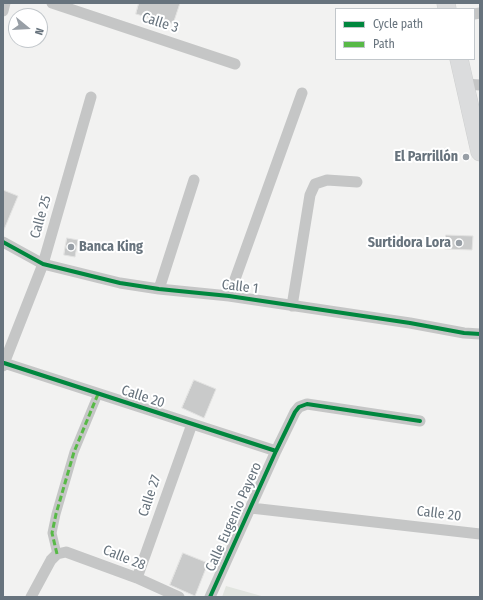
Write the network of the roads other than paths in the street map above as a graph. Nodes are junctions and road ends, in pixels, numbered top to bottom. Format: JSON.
{"nodes":[{"id":1,"x":5,"y":3,"type":"edge"},
{"id":2,"x":52,"y":3,"type":"edge"},
{"id":3,"x":3,"y":11,"type":"edge"},
{"id":4,"x":460,"y":60,"type":"edge"},
{"id":5,"x":235,"y":64,"type":"dead end"},
{"id":6,"x":472,"y":84,"type":"edge"},
{"id":7,"x":302,"y":93,"type":"dead end"},
{"id":8,"x":91,"y":97,"type":"dead end"},
{"id":9,"x":480,"y":152,"type":"edge"},
{"id":10,"x":194,"y":180,"type":"dead end"},
{"id":11,"x":357,"y":182,"type":"dead end"},
{"id":12,"x":3,"y":242,"type":"edge"},
{"id":13,"x":43,"y":264,"type":"junction"},
{"id":14,"x":159,"y":289,"type":"junction"},
{"id":15,"x":229,"y":296,"type":"junction"},
{"id":16,"x":292,"y":306,"type":"junction"},
{"id":17,"x":480,"y":334,"type":"edge"},
{"id":18,"x":4,"y":364,"type":"edge"},
{"id":19,"x":98,"y":394,"type":"junction"},
{"id":20,"x":420,"y":421,"type":"dead end"},
{"id":21,"x":192,"y":424,"type":"junction"},
{"id":22,"x":276,"y":450,"type":"junction"},
{"id":23,"x":251,"y":508,"type":"junction"},
{"id":24,"x":480,"y":534,"type":"edge"},
{"id":25,"x":57,"y":554,"type":"junction"},
{"id":26,"x":137,"y":578,"type":"junction"},
{"id":27,"x":32,"y":597,"type":"edge"},
{"id":28,"x":179,"y":597,"type":"edge"},
{"id":29,"x":210,"y":597,"type":"edge"}],
"edges":[{"from":1,"to":3,"type":"street"},
{"from":2,"to":5,"type":"street","name":"Calle 3"},
{"from":4,"to":6,"type":"main road"},
{"from":6,"to":9,"type":"main road"},
{"from":7,"to":15,"type":"street"},
{"from":8,"to":13,"type":"street","name":"Calle 25"},
{"from":10,"to":14,"type":"street"},
{"from":11,"to":16,"type":"street"},
{"from":12,"to":13,"type":"street","name":"Calle 1"},
{"from":13,"to":14,"type":"street","name":"Calle 1"},
{"from":13,"to":18,"type":"street","name":"Calle 25"},
{"from":14,"to":15,"type":"street","name":"Calle 1"},
{"from":15,"to":16,"type":"street","name":"Calle 1"},
{"from":16,"to":17,"type":"street","name":"Calle 1"},
{"from":18,"to":19,"type":"street","name":"Calle 20"},
{"from":19,"to":21,"type":"street","name":"Calle 20"},
{"from":19,"to":25,"type":"street"},
{"from":20,"to":22,"type":"street","name":"Calle Eugenio Payero"},
{"from":21,"to":22,"type":"street","name":"Calle 20"},
{"from":21,"to":26,"type":"street","name":"Calle 27"},
{"from":22,"to":23,"type":"street","name":"Calle Eugenio Payero"},
{"from":23,"to":24,"type":"street","name":"Calle 20"},
{"from":23,"to":29,"type":"street","name":"Calle Eugenio Payero"},
{"from":25,"to":26,"type":"street","name":"Calle 28"},
{"from":25,"to":27,"type":"street"},
{"from":26,"to":28,"type":"street","name":"Calle 28"}]}
